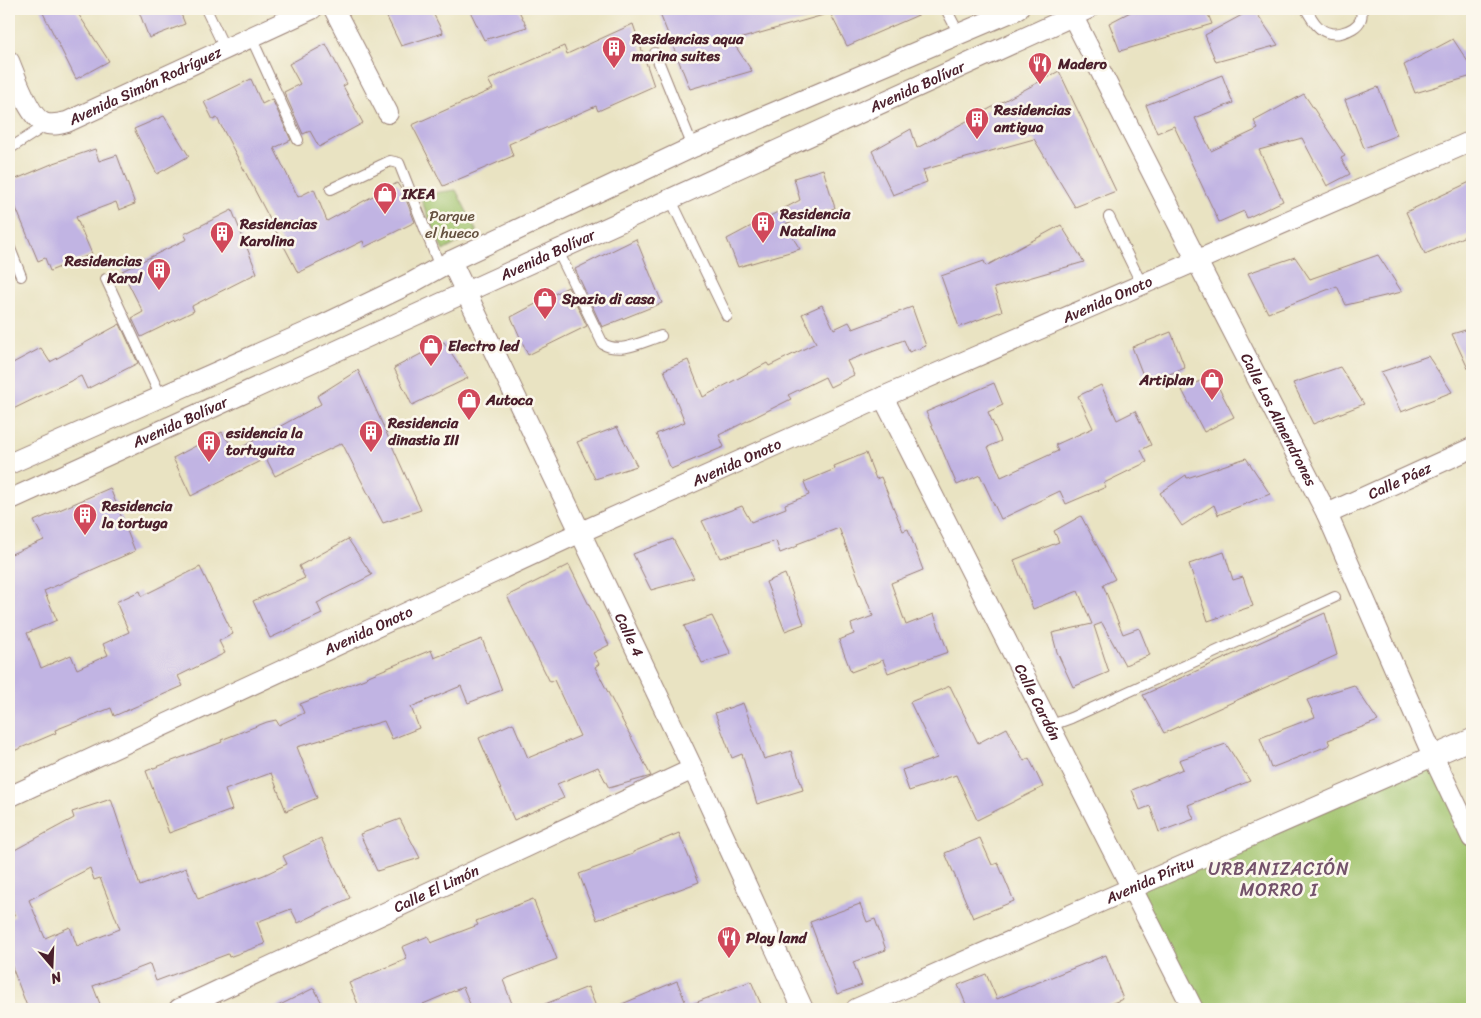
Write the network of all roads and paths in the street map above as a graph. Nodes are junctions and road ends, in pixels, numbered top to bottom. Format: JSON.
{"nodes":[{"id":1,"x":206,"y":9,"type":"edge"},
{"id":2,"x":312,"y":9,"type":"edge"},
{"id":3,"x":334,"y":9,"type":"edge"},
{"id":4,"x":946,"y":9,"type":"edge"},
{"id":5,"x":1018,"y":9,"type":"edge"},
{"id":6,"x":1306,"y":9,"type":"edge"},
{"id":7,"x":1360,"y":9,"type":"edge"},
{"id":8,"x":1077,"y":11,"type":"edge"},
{"id":9,"x":959,"y":34,"type":"junction"},
{"id":10,"x":251,"y":37,"type":"junction"},
{"id":11,"x":225,"y":49,"type":"junction"},
{"id":12,"x":655,"y":53,"type":"dead end"},
{"id":13,"x":9,"y":61,"type":"edge"},
{"id":14,"x":15,"y":91,"type":"edge"},
{"id":15,"x":388,"y":113,"type":"dead end"},
{"id":16,"x":48,"y":124,"type":"junction"},
{"id":17,"x":298,"y":140,"type":"dead end"},
{"id":18,"x":1472,"y":141,"type":"edge"},
{"id":19,"x":693,"y":147,"type":"junction"},
{"id":20,"x":9,"y":149,"type":"edge"},
{"id":21,"x":331,"y":189,"type":"dead end"},
{"id":22,"x":670,"y":200,"type":"junction"},
{"id":23,"x":1109,"y":217,"type":"dead end"},
{"id":24,"x":9,"y":246,"type":"edge"},
{"id":25,"x":558,"y":251,"type":"junction"},
{"id":26,"x":1196,"y":261,"type":"junction"},
{"id":27,"x":446,"y":264,"type":"junction"},
{"id":28,"x":21,"y":276,"type":"dead end"},
{"id":29,"x":106,"y":279,"type":"dead end"},
{"id":30,"x":1142,"y":285,"type":"junction"},
{"id":31,"x":467,"y":293,"type":"junction"},
{"id":32,"x":727,"y":316,"type":"dead end"},
{"id":33,"x":661,"y":336,"type":"dead end"},
{"id":34,"x":161,"y":396,"type":"junction"},
{"id":35,"x":883,"y":397,"type":"junction"},
{"id":36,"x":1472,"y":448,"type":"edge"},
{"id":37,"x":9,"y":464,"type":"edge"},
{"id":38,"x":9,"y":500,"type":"edge"},
{"id":39,"x":1327,"y":514,"type":"junction"},
{"id":40,"x":581,"y":532,"type":"junction"},
{"id":41,"x":1335,"y":597,"type":"dead end"},
{"id":42,"x":1049,"y":726,"type":"junction"},
{"id":43,"x":1472,"y":739,"type":"edge"},
{"id":44,"x":1433,"y":756,"type":"junction"},
{"id":45,"x":693,"y":770,"type":"junction"},
{"id":46,"x":9,"y":796,"type":"edge"},
{"id":47,"x":1472,"y":838,"type":"edge"},
{"id":48,"x":1132,"y":888,"type":"junction"},
{"id":49,"x":179,"y":1009,"type":"edge"},
{"id":50,"x":803,"y":1009,"type":"edge"},
{"id":51,"x":856,"y":1009,"type":"edge"},
{"id":52,"x":1192,"y":1009,"type":"edge"}],
"edges":[{"from":1,"to":11,"type":"lane"},
{"from":2,"to":10,"type":"street","name":"Avenida Simón Rodríguez"},
{"from":3,"to":15,"type":"street"},
{"from":4,"to":9,"type":"lane"},
{"from":5,"to":9,"type":"street","name":"Avenida Bolívar"},
{"from":6,"to":7,"type":"lane"},
{"from":8,"to":22,"type":"street","name":"Avenida Bolívar"},
{"from":8,"to":26,"type":"street","name":"Calle Los Almendrones"},
{"from":9,"to":19,"type":"street","name":"Avenida Bolívar"},
{"from":10,"to":11,"type":"street","name":"Avenida Simón Rodríguez"},
{"from":10,"to":17,"type":"lane"},
{"from":11,"to":16,"type":"street","name":"Avenida Simón Rodríguez"},
{"from":12,"to":19,"type":"lane"},
{"from":13,"to":14,"type":"street","name":"Avenida Simón Rodríguez"},
{"from":14,"to":16,"type":"street","name":"Avenida Simón Rodríguez"},
{"from":16,"to":20,"type":"lane"},
{"from":18,"to":26,"type":"street","name":"Avenida Onoto"},
{"from":19,"to":27,"type":"street","name":"Avenida Bolívar"},
{"from":21,"to":27,"type":"lane"},
{"from":22,"to":25,"type":"street","name":"Avenida Bolívar"},
{"from":22,"to":32,"type":"lane"},
{"from":23,"to":30,"type":"lane"},
{"from":24,"to":28,"type":"lane"},
{"from":25,"to":31,"type":"street","name":"Avenida Bolívar"},
{"from":25,"to":33,"type":"lane"},
{"from":26,"to":30,"type":"street","name":"Avenida Onoto"},
{"from":26,"to":39,"type":"street","name":"Calle Los Almendrones"},
{"from":27,"to":31,"type":"street","name":"Calle 4"},
{"from":27,"to":34,"type":"street","name":"Avenida Bolívar"},
{"from":29,"to":34,"type":"lane"},
{"from":30,"to":35,"type":"street","name":"Avenida Onoto"},
{"from":31,"to":38,"type":"street","name":"Avenida Bolívar"},
{"from":31,"to":40,"type":"street","name":"Calle 4"},
{"from":34,"to":37,"type":"street","name":"Avenida Bolívar"},
{"from":35,"to":40,"type":"street","name":"Avenida Onoto"},
{"from":35,"to":42,"type":"street","name":"Calle Cardón"},
{"from":36,"to":39,"type":"street","name":"Calle Páez"},
{"from":39,"to":44,"type":"street","name":"Calle Los Almendrones"},
{"from":40,"to":45,"type":"street","name":"Calle 4"},
{"from":40,"to":46,"type":"street","name":"Avenida Onoto"},
{"from":41,"to":42,"type":"lane"},
{"from":42,"to":48,"type":"street","name":"Calle Cardón"},
{"from":43,"to":44,"type":"street","name":"Avenida Píritu"},
{"from":44,"to":47,"type":"street","name":"Calle Los Almendrones"},
{"from":44,"to":48,"type":"street","name":"Avenida Píritu"},
{"from":45,"to":49,"type":"street","name":"Calle El Limón"},
{"from":45,"to":50,"type":"street","name":"Calle 4"},
{"from":48,"to":51,"type":"street","name":"Avenida Píritu"},
{"from":48,"to":52,"type":"street","name":"Calle Cardón"}]}
